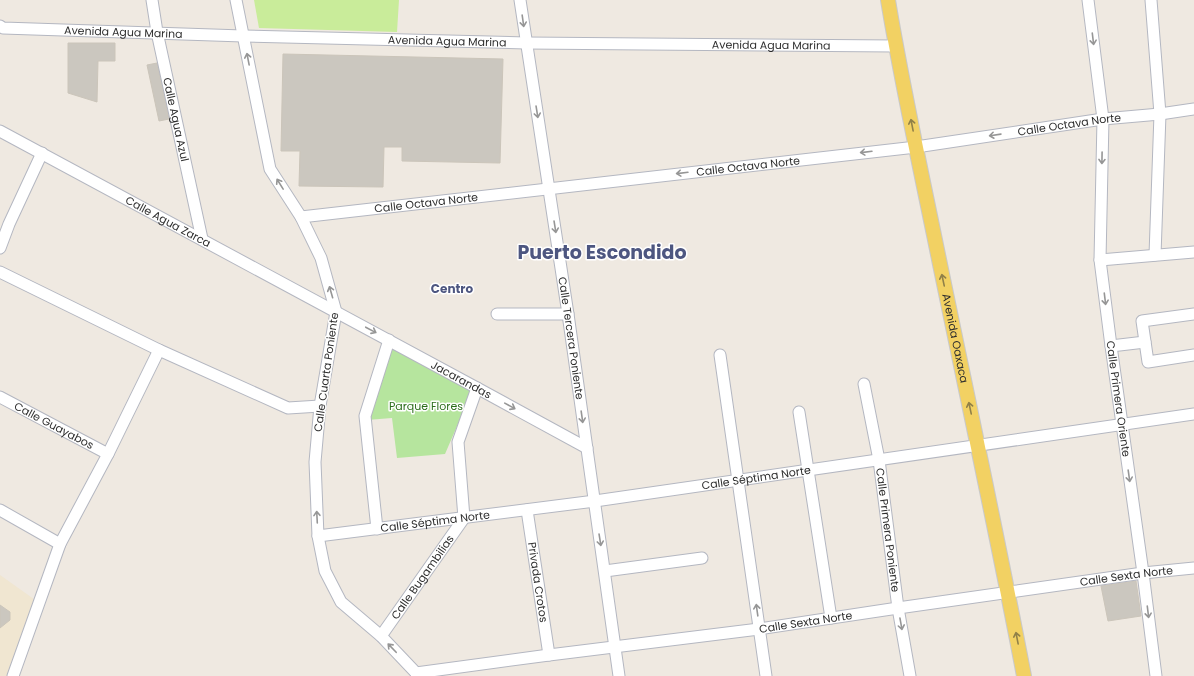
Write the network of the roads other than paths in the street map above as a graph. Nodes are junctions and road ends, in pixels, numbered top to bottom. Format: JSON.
{"nodes":[{"id":1,"x":152,"y":0,"type":"edge"},
{"id":2,"x":236,"y":0,"type":"edge"},
{"id":3,"x":520,"y":0,"type":"edge"},
{"id":4,"x":888,"y":0,"type":"edge"},
{"id":5,"x":1088,"y":0,"type":"edge"},
{"id":6,"x":1151,"y":0,"type":"edge"},
{"id":7,"x":0,"y":26,"type":"edge"},
{"id":8,"x":157,"y":32,"type":"junction"},
{"id":9,"x":243,"y":36,"type":"junction"},
{"id":10,"x":526,"y":43,"type":"junction"},
{"id":11,"x":896,"y":46,"type":"junction"},
{"id":12,"x":1194,"y":109,"type":"edge"},
{"id":13,"x":1160,"y":114,"type":"junction"},
{"id":14,"x":1103,"y":119,"type":"junction"},
{"id":15,"x":0,"y":131,"type":"edge"},
{"id":16,"x":916,"y":147,"type":"junction"},
{"id":17,"x":42,"y":153,"type":"junction"},
{"id":18,"x":548,"y":189,"type":"junction"},
{"id":19,"x":301,"y":217,"type":"junction"},
{"id":20,"x":202,"y":239,"type":"junction"},
{"id":21,"x":0,"y":248,"type":"edge"},
{"id":22,"x":1194,"y":252,"type":"edge"},
{"id":23,"x":1155,"y":255,"type":"junction"},
{"id":24,"x":1100,"y":260,"type":"junction"},
{"id":25,"x":0,"y":272,"type":"edge"},
{"id":26,"x":336,"y":312,"type":"junction"},
{"id":27,"x":497,"y":314,"type":"dead end"},
{"id":28,"x":568,"y":314,"type":"junction"},
{"id":29,"x":1194,"y":314,"type":"edge"},
{"id":30,"x":389,"y":340,"type":"junction"},
{"id":31,"x":1145,"y":342,"type":"junction"},
{"id":32,"x":1111,"y":346,"type":"junction"},
{"id":33,"x":159,"y":350,"type":"junction"},
{"id":34,"x":720,"y":355,"type":"dead end"},
{"id":35,"x":1194,"y":355,"type":"edge"},
{"id":36,"x":864,"y":384,"type":"dead end"},
{"id":37,"x":477,"y":388,"type":"junction"},
{"id":38,"x":0,"y":397,"type":"edge"},
{"id":39,"x":320,"y":406,"type":"junction"},
{"id":40,"x":799,"y":412,"type":"dead end"},
{"id":41,"x":1194,"y":414,"type":"edge"},
{"id":42,"x":1122,"y":424,"type":"junction"},
{"id":43,"x":977,"y":446,"type":"junction"},
{"id":44,"x":587,"y":448,"type":"junction"},
{"id":45,"x":108,"y":454,"type":"junction"},
{"id":46,"x":879,"y":460,"type":"junction"},
{"id":47,"x":809,"y":470,"type":"junction"},
{"id":48,"x":738,"y":481,"type":"junction"},
{"id":49,"x":595,"y":501,"type":"junction"},
{"id":50,"x":0,"y":510,"type":"edge"},
{"id":51,"x":527,"y":510,"type":"junction"},
{"id":52,"x":464,"y":518,"type":"junction"},
{"id":53,"x":377,"y":529,"type":"junction"},
{"id":54,"x":318,"y":536,"type":"junction"},
{"id":55,"x":60,"y":544,"type":"junction"},
{"id":56,"x":702,"y":558,"type":"dead end"},
{"id":57,"x":1194,"y":568,"type":"edge"},
{"id":58,"x":605,"y":571,"type":"junction"},
{"id":59,"x":1143,"y":573,"type":"junction"},
{"id":60,"x":1008,"y":593,"type":"junction"},
{"id":61,"x":898,"y":608,"type":"junction"},
{"id":62,"x":831,"y":618,"type":"junction"},
{"id":63,"x":759,"y":629,"type":"junction"},
{"id":64,"x":381,"y":636,"type":"junction"},
{"id":65,"x":615,"y":647,"type":"junction"},
{"id":66,"x":549,"y":655,"type":"junction"},
{"id":67,"x":418,"y":675,"type":"edge"},
{"id":68,"x":13,"y":676,"type":"edge"},
{"id":69,"x":619,"y":676,"type":"edge"},
{"id":70,"x":766,"y":676,"type":"edge"},
{"id":71,"x":910,"y":676,"type":"edge"},
{"id":72,"x":1024,"y":676,"type":"edge"},
{"id":73,"x":1156,"y":676,"type":"edge"}],
"edges":[{"from":1,"to":8,"type":"street","name":"Calle Agua Azul"},
{"from":2,"to":9,"type":"street","name":"Calle Cuarta Poniente"},
{"from":3,"to":10,"type":"street","name":"Calle Tercera Poniente","one_way":true},
{"from":4,"to":11,"type":"main road","name":"Avenida Oaxaca"},
{"from":5,"to":14,"type":"street","one_way":true},
{"from":6,"to":13,"type":"street"},
{"from":7,"to":8,"type":"street","name":"Avenida Agua Marina"},
{"from":8,"to":9,"type":"street","name":"Avenida Agua Marina"},
{"from":8,"to":20,"type":"street","name":"Calle Agua Azul"},
{"from":9,"to":10,"type":"street","name":"Avenida Agua Marina"},
{"from":19,"to":9,"type":"street","name":"Calle Cuarta Poniente","one_way":true},
{"from":10,"to":11,"type":"street","name":"Avenida Agua Marina"},
{"from":10,"to":18,"type":"street","name":"Calle Tercera Poniente","one_way":true},
{"from":16,"to":11,"type":"main road","name":"Avenida Oaxaca","one_way":true},
{"from":12,"to":13,"type":"street","name":"Calle Octava Norte"},
{"from":13,"to":14,"type":"street","name":"Calle Octava Norte"},
{"from":13,"to":23,"type":"street"},
{"from":14,"to":16,"type":"street","name":"Calle Octava Norte","one_way":true},
{"from":14,"to":24,"type":"street","name":"Calle Primera Oriente","one_way":true},
{"from":15,"to":17,"type":"street","name":"Calle Agua Zarca"},
{"from":16,"to":18,"type":"street","name":"Calle Octava Norte","one_way":true},
{"from":43,"to":16,"type":"main road","name":"Avenida Oaxaca","one_way":true},
{"from":17,"to":20,"type":"street","name":"Calle Agua Zarca"},
{"from":17,"to":21,"type":"street"},
{"from":18,"to":19,"type":"street","name":"Calle Octava Norte"},
{"from":18,"to":28,"type":"street","name":"Calle Tercera Poniente","one_way":true},
{"from":26,"to":19,"type":"street","name":"Calle Cuarta Poniente","one_way":true},
{"from":20,"to":26,"type":"street","name":"Calle Agua Zarca"},
{"from":22,"to":23,"type":"street"},
{"from":23,"to":24,"type":"street"},
{"from":24,"to":32,"type":"street","name":"Calle Primera Oriente","one_way":true},
{"from":25,"to":33,"type":"street"},
{"from":26,"to":30,"type":"street","name":"Jacarandas","one_way":true},
{"from":26,"to":39,"type":"street","name":"Calle Cuarta Poniente"},
{"from":27,"to":28,"type":"street"},
{"from":28,"to":44,"type":"street","name":"Calle Tercera Poniente","one_way":true},
{"from":29,"to":31,"type":"street"},
{"from":30,"to":37,"type":"street","name":"Jacarandas"},
{"from":30,"to":53,"type":"street"},
{"from":31,"to":32,"type":"street"},
{"from":31,"to":35,"type":"street"},
{"from":32,"to":42,"type":"street","name":"Calle Primera Oriente"},
{"from":33,"to":39,"type":"street"},
{"from":33,"to":45,"type":"street"},
{"from":34,"to":48,"type":"street"},
{"from":36,"to":46,"type":"street","name":"Calle Primera Poniente"},
{"from":37,"to":44,"type":"street","name":"Jacarandas","one_way":true},
{"from":37,"to":52,"type":"street"},
{"from":38,"to":45,"type":"street","name":"Calle Guayabos"},
{"from":54,"to":39,"type":"street","name":"Calle Cuarta Poniente","one_way":true},
{"from":40,"to":47,"type":"street"},
{"from":41,"to":42,"type":"street","name":"Calle Séptima Norte"},
{"from":42,"to":43,"type":"street","name":"Calle Séptima Norte"},
{"from":42,"to":59,"type":"street","name":"Calle Primera Oriente","one_way":true},
{"from":43,"to":46,"type":"street","name":"Calle Séptima Norte"},
{"from":43,"to":60,"type":"main road","name":"Avenida Oaxaca"},
{"from":44,"to":49,"type":"street","name":"Calle Tercera Poniente"},
{"from":45,"to":55,"type":"street"},
{"from":46,"to":47,"type":"street","name":"Calle Séptima Norte"},
{"from":46,"to":61,"type":"street","name":"Calle Primera Poniente"},
{"from":47,"to":48,"type":"street","name":"Calle Séptima Norte"},
{"from":47,"to":62,"type":"street"},
{"from":48,"to":49,"type":"street","name":"Calle Séptima Norte"},
{"from":63,"to":48,"type":"street","one_way":true},
{"from":49,"to":51,"type":"street","name":"Calle Séptima Norte"},
{"from":49,"to":58,"type":"street","name":"Calle Tercera Poniente","one_way":true},
{"from":50,"to":55,"type":"street"},
{"from":51,"to":52,"type":"street","name":"Calle Séptima Norte"},
{"from":51,"to":66,"type":"street","name":"Privada Crotos"},
{"from":52,"to":53,"type":"street","name":"Calle Séptima Norte"},
{"from":52,"to":64,"type":"street","name":"Calle Bugambilias"},
{"from":53,"to":54,"type":"street","name":"Calle Séptima Norte"},
{"from":54,"to":64,"type":"street","name":"Calle Cuarta Poniente"},
{"from":55,"to":68,"type":"street"},
{"from":56,"to":58,"type":"street"},
{"from":57,"to":59,"type":"street","name":"Calle Sexta Norte"},
{"from":58,"to":65,"type":"street","name":"Calle Tercera Poniente"},
{"from":59,"to":60,"type":"street","name":"Calle Sexta Norte"},
{"from":59,"to":73,"type":"street","name":"Calle Primera Oriente","one_way":true},
{"from":60,"to":61,"type":"street","name":"Calle Sexta Norte"},
{"from":72,"to":60,"type":"main road","name":"Avenida Oaxaca","one_way":true},
{"from":61,"to":62,"type":"street","name":"Calle Sexta Norte"},
{"from":61,"to":71,"type":"street","name":"Calle Primera Poniente","one_way":true},
{"from":62,"to":63,"type":"street","name":"Calle Sexta Norte"},
{"from":63,"to":65,"type":"street","name":"Calle Sexta Norte"},
{"from":63,"to":70,"type":"street"},
{"from":67,"to":64,"type":"street","name":"Calle Cuarta Poniente","one_way":true},
{"from":65,"to":66,"type":"street","name":"Calle Sexta Norte"},
{"from":65,"to":69,"type":"street","name":"Calle Tercera Poniente"},
{"from":66,"to":67,"type":"street","name":"Calle Sexta Norte"}]}
